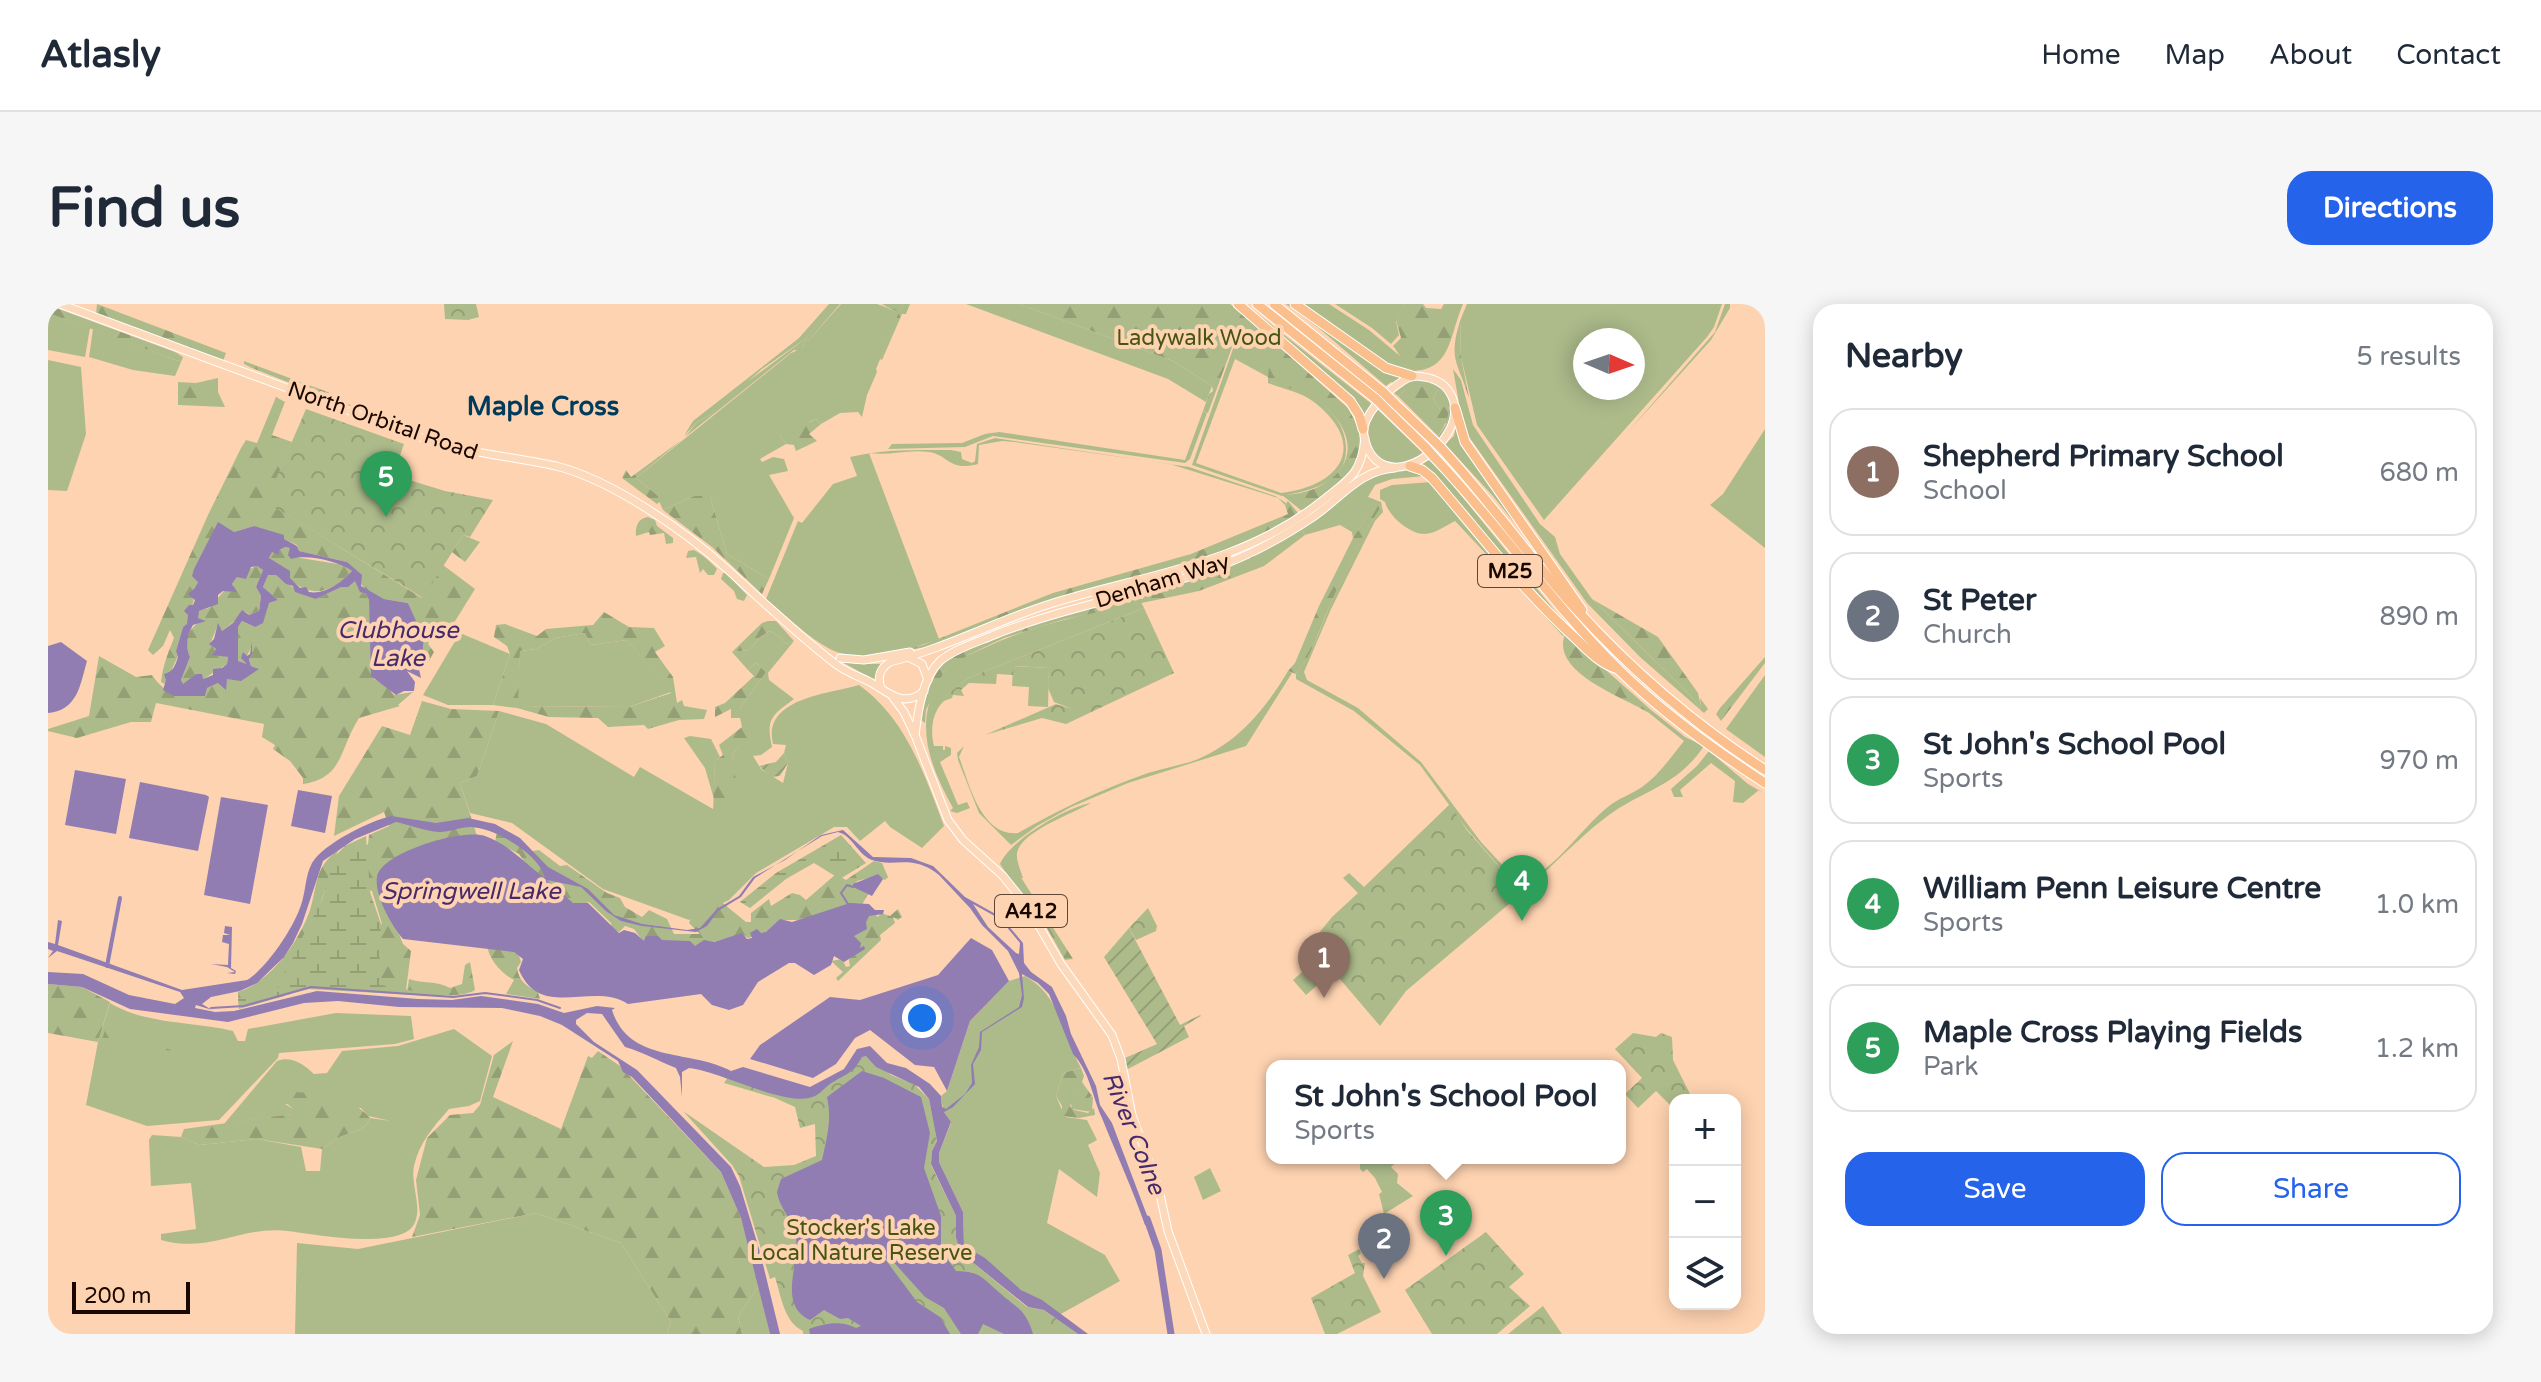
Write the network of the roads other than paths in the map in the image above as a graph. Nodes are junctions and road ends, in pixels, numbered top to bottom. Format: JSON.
{"nodes":[{"id":1,"x":60,"y":304,"type":"edge"},
{"id":2,"x":1238,"y":304,"type":"edge"},
{"id":3,"x":1257,"y":304,"type":"edge"},
{"id":4,"x":1274,"y":304,"type":"edge"},
{"id":5,"x":1295,"y":304,"type":"edge"},
{"id":6,"x":1412,"y":376,"type":"junction"},
{"id":7,"x":1383,"y":399,"type":"junction"},
{"id":8,"x":1455,"y":408,"type":"junction"},
{"id":9,"x":1364,"y":434,"type":"junction"},
{"id":10,"x":1438,"y":453,"type":"junction"},
{"id":11,"x":1410,"y":466,"type":"junction"},
{"id":12,"x":1395,"y":468,"type":"junction"},
{"id":13,"x":1311,"y":514,"type":"junction"},
{"id":14,"x":1297,"y":523,"type":"junction"},
{"id":15,"x":1588,"y":621,"type":"junction"},
{"id":16,"x":939,"y":647,"type":"junction"},
{"id":17,"x":827,"y":656,"type":"junction"},
{"id":18,"x":840,"y":658,"type":"junction"},
{"id":19,"x":908,"y":658,"type":"junction"},
{"id":20,"x":890,"y":662,"type":"junction"},
{"id":21,"x":1618,"y":669,"type":"junction"},
{"id":22,"x":926,"y":687,"type":"junction"},
{"id":23,"x":881,"y":688,"type":"junction"},
{"id":24,"x":892,"y":696,"type":"junction"},
{"id":25,"x":915,"y":735,"type":"junction"},
{"id":26,"x":1712,"y":739,"type":"junction"},
{"id":27,"x":1765,"y":770,"type":"edge"},
{"id":28,"x":1765,"y":783,"type":"edge"},
{"id":29,"x":1206,"y":1334,"type":"edge"}],
"edges":[{"from":1,"to":17,"type":"main road","name":"North Orbital Road"},
{"from":2,"to":9,"type":"highway"},
{"from":3,"to":7,"type":"highway","number":"M25"},
{"from":4,"to":7,"type":"highway","number":"M25"},
{"from":5,"to":6,"type":"highway"},
{"from":6,"to":8,"type":"main road"},
{"from":6,"to":9,"type":"main road"},
{"from":7,"to":10,"type":"highway","number":"M25","bridge":true},
{"from":8,"to":11,"type":"main road"},
{"from":8,"to":15,"type":"highway","number":"M25"},
{"from":9,"to":12,"type":"main road"},
{"from":9,"to":13,"type":"main road","name":"Denham Way"},
{"from":10,"to":15,"type":"highway","number":"M25"},
{"from":10,"to":21,"type":"highway","number":"M25"},
{"from":11,"to":12,"type":"main road"},
{"from":11,"to":21,"type":"highway","number":"M25"},
{"from":12,"to":13,"type":"main road","name":"Denham Way"},
{"from":13,"to":14,"type":"main road","name":"Denham Way"},
{"from":14,"to":16,"type":"main road","name":"Denham Way"},
{"from":14,"to":22,"type":"main road","name":"Denham Way"},
{"from":15,"to":26,"type":"highway","number":"M25"},
{"from":16,"to":18,"type":"main road"},
{"from":16,"to":19,"type":"main road","name":"Denham Way"},
{"from":17,"to":18,"type":"main road"},
{"from":17,"to":23,"type":"main road"},
{"from":18,"to":20,"type":"main road"},
{"from":19,"to":20,"type":"main road"},
{"from":19,"to":22,"type":"main road"},
{"from":20,"to":23,"type":"main road"},
{"from":21,"to":26,"type":"highway","number":"M25"},
{"from":22,"to":24,"type":"main road"},
{"from":22,"to":25,"type":"main road"},
{"from":23,"to":24,"type":"main road"},
{"from":24,"to":25,"type":"main road","number":"A412"},
{"from":25,"to":29,"type":"main road","number":"A412"},
{"from":26,"to":27,"type":"highway","number":"M25"},
{"from":26,"to":28,"type":"highway","number":"M25"}]}
